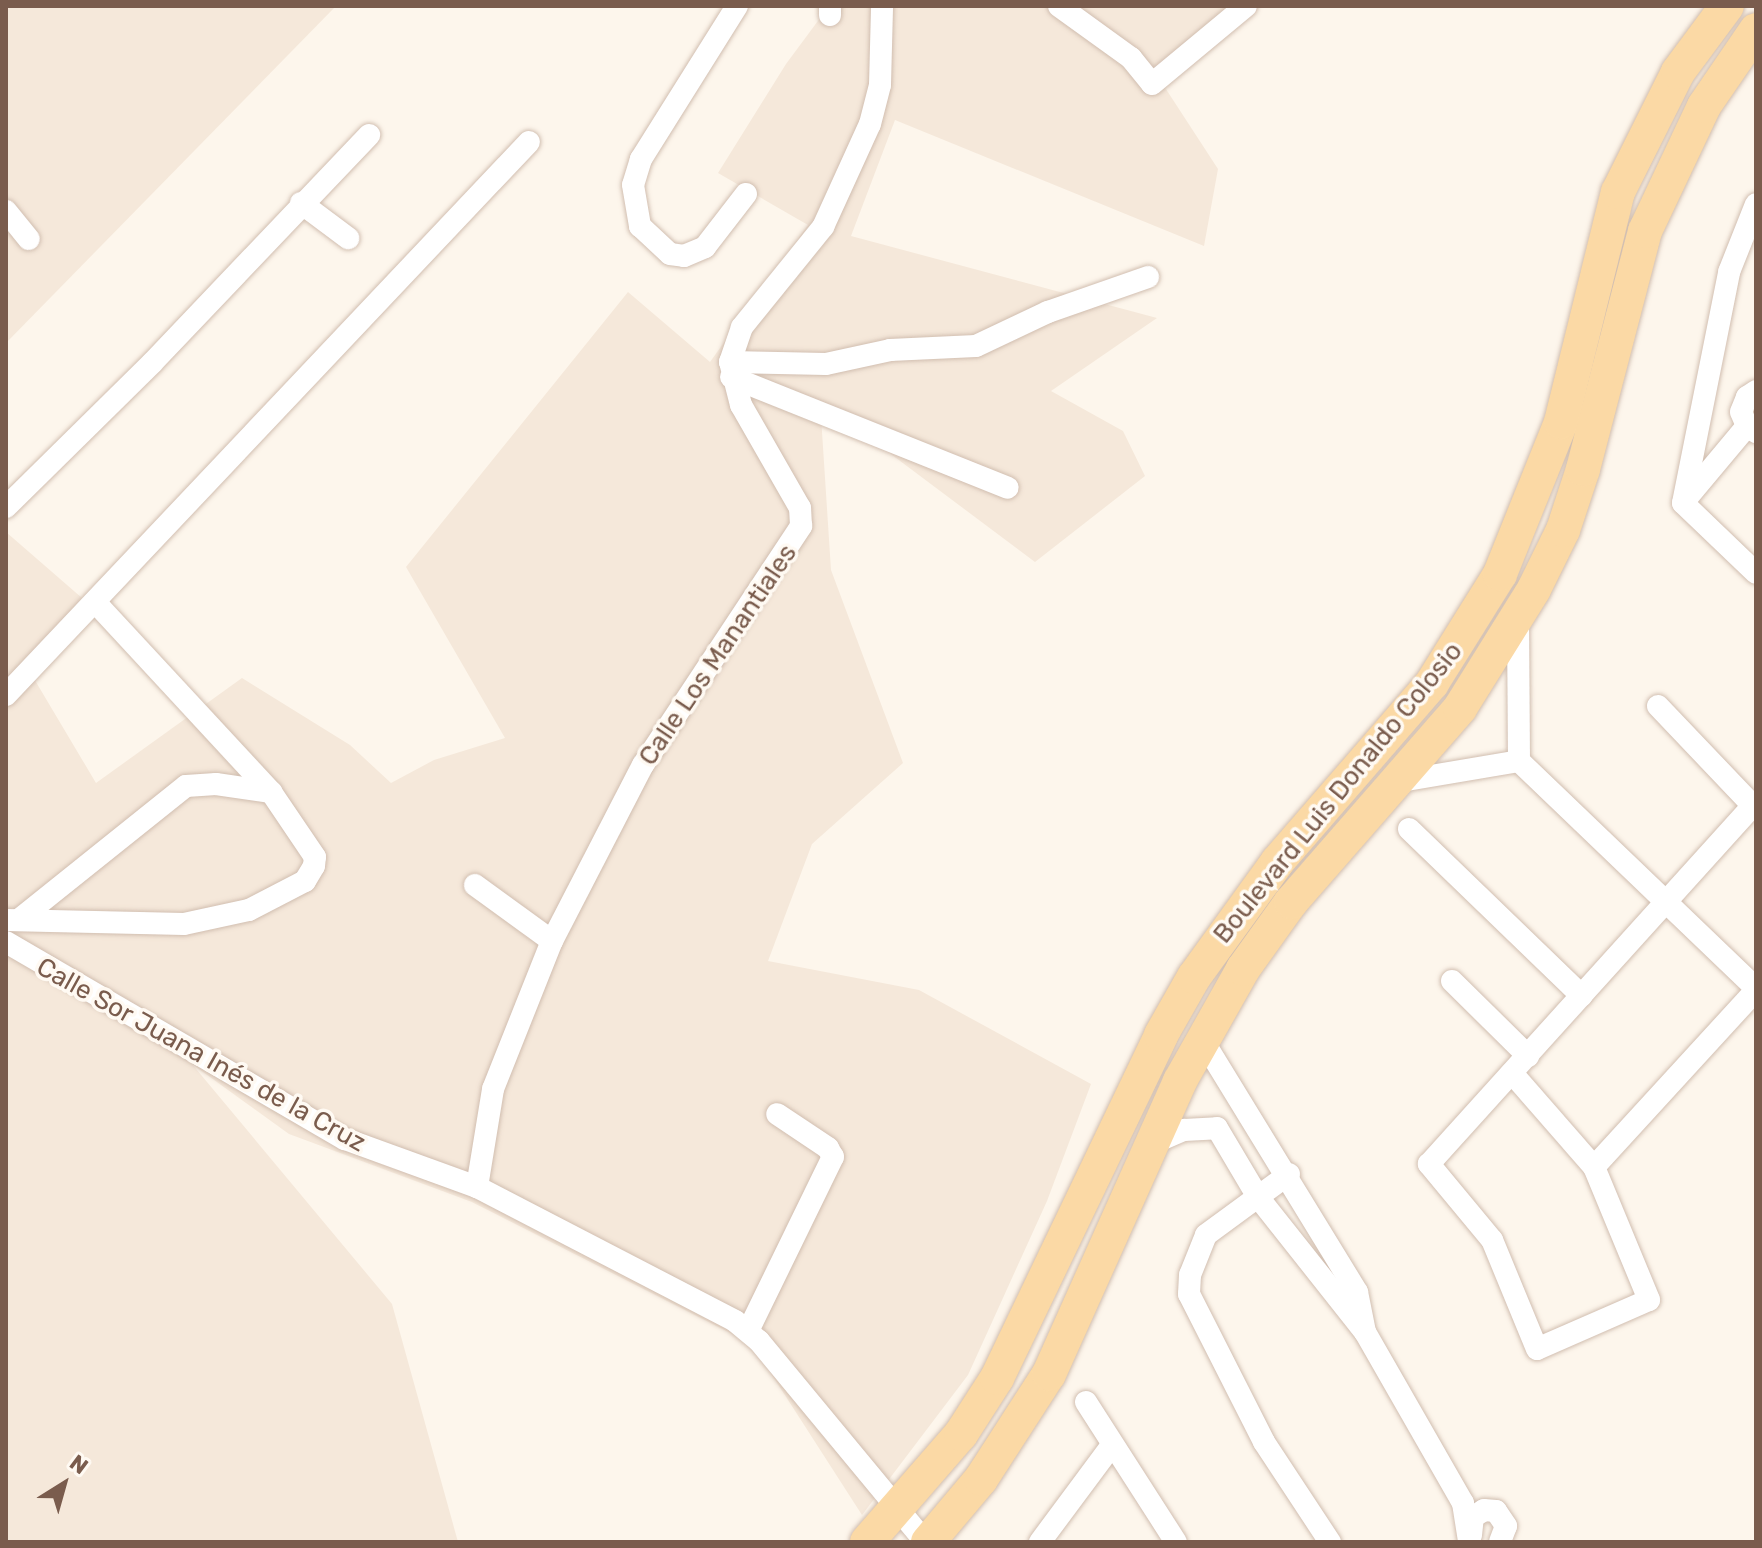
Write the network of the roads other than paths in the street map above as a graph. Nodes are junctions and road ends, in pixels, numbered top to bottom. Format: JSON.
{"nodes":[{"id":1,"x":737,"y":6,"type":"edge"},
{"id":2,"x":882,"y":6,"type":"edge"},
{"id":3,"x":1246,"y":6,"type":"edge"},
{"id":4,"x":1727,"y":6,"type":"edge"},
{"id":5,"x":1068,"y":7,"type":"edge"},
{"id":6,"x":1756,"y":30,"type":"edge"},
{"id":7,"x":369,"y":135,"type":"dead end"},
{"id":8,"x":529,"y":142,"type":"dead end"},
{"id":9,"x":746,"y":194,"type":"dead end"},
{"id":10,"x":301,"y":203,"type":"junction"},
{"id":11,"x":1756,"y":204,"type":"edge"},
{"id":12,"x":6,"y":211,"type":"edge"},
{"id":13,"x":348,"y":238,"type":"dead end"},
{"id":14,"x":29,"y":239,"type":"dead end"},
{"id":15,"x":1148,"y":277,"type":"dead end"},
{"id":16,"x":731,"y":370,"type":"junction"},
{"id":17,"x":1756,"y":391,"type":"edge"},
{"id":18,"x":1752,"y":429,"type":"edge"},
{"id":19,"x":1008,"y":488,"type":"dead end"},
{"id":20,"x":1683,"y":503,"type":"junction"},
{"id":21,"x":6,"y":507,"type":"edge"},
{"id":22,"x":1756,"y":573,"type":"edge"},
{"id":23,"x":95,"y":602,"type":"junction"},
{"id":24,"x":1518,"y":617,"type":"junction"},
{"id":25,"x":6,"y":695,"type":"edge"},
{"id":26,"x":1658,"y":706,"type":"dead end"},
{"id":27,"x":1519,"y":761,"type":"junction"},
{"id":28,"x":1401,"y":781,"type":"junction"},
{"id":29,"x":271,"y":792,"type":"junction"},
{"id":30,"x":1754,"y":807,"type":"edge"},
{"id":31,"x":1409,"y":829,"type":"dead end"},
{"id":32,"x":475,"y":885,"type":"dead end"},
{"id":33,"x":1667,"y":901,"type":"junction"},
{"id":34,"x":13,"y":919,"type":"edge"},
{"id":35,"x":552,"y":941,"type":"junction"},
{"id":36,"x":6,"y":942,"type":"edge"},
{"id":37,"x":1452,"y":981,"type":"dead end"},
{"id":38,"x":1756,"y":989,"type":"edge"},
{"id":39,"x":1582,"y":996,"type":"junction"},
{"id":40,"x":1202,"y":1039,"type":"junction"},
{"id":41,"x":1528,"y":1056,"type":"junction"},
{"id":42,"x":1512,"y":1073,"type":"junction"},
{"id":43,"x":1246,"y":1109,"type":"junction"},
{"id":44,"x":777,"y":1114,"type":"dead end"},
{"id":45,"x":1217,"y":1128,"type":"junction"},
{"id":46,"x":1153,"y":1143,"type":"junction"},
{"id":47,"x":1594,"y":1167,"type":"junction"},
{"id":48,"x":1289,"y":1174,"type":"junction"},
{"id":49,"x":477,"y":1187,"type":"junction"},
{"id":50,"x":1258,"y":1197,"type":"junction"},
{"id":51,"x":748,"y":1331,"type":"junction"},
{"id":52,"x":1365,"y":1332,"type":"junction"},
{"id":53,"x":1086,"y":1402,"type":"dead end"},
{"id":54,"x":1112,"y":1445,"type":"junction"},
{"id":55,"x":901,"y":1508,"type":"junction"},
{"id":56,"x":1472,"y":1537,"type":"edge"},
{"id":57,"x":867,"y":1542,"type":"edge"},
{"id":58,"x":927,"y":1542,"type":"edge"},
{"id":59,"x":1040,"y":1542,"type":"edge"},
{"id":60,"x":1176,"y":1542,"type":"edge"},
{"id":61,"x":1330,"y":1542,"type":"edge"},
{"id":62,"x":1500,"y":1542,"type":"edge"}],
"edges":[{"from":1,"to":9,"type":"street"},
{"from":2,"to":16,"type":"street"},
{"from":3,"to":5,"type":"street"},
{"from":4,"to":55,"type":"main road","name":"Boulevard Luis Donaldo Colosio"},
{"from":6,"to":24,"type":"main road","name":"Boulevard Luis Donaldo Colosio"},
{"from":7,"to":10,"type":"street"},
{"from":8,"to":23,"type":"street"},
{"from":10,"to":13,"type":"street"},
{"from":10,"to":21,"type":"street"},
{"from":11,"to":20,"type":"street"},
{"from":12,"to":14,"type":"street"},
{"from":15,"to":16,"type":"street"},
{"from":16,"to":19,"type":"street"},
{"from":16,"to":35,"type":"street","name":"Calle Los Manantiales"},
{"from":17,"to":18,"type":"street"},
{"from":18,"to":20,"type":"street"},
{"from":20,"to":22,"type":"street"},
{"from":23,"to":25,"type":"street"},
{"from":23,"to":29,"type":"street"},
{"from":24,"to":27,"type":"street"},
{"from":24,"to":28,"type":"main road","name":"Boulevard Luis Donaldo Colosio"},
{"from":26,"to":30,"type":"street"},
{"from":27,"to":28,"type":"street"},
{"from":27,"to":33,"type":"street"},
{"from":28,"to":40,"type":"main road","name":"Boulevard Luis Donaldo Colosio"},
{"from":29,"to":34,"type":"street"},
{"from":29,"to":34,"type":"street"},
{"from":30,"to":33,"type":"street"},
{"from":31,"to":39,"type":"street"},
{"from":32,"to":35,"type":"street"},
{"from":33,"to":38,"type":"street"},
{"from":33,"to":39,"type":"street"},
{"from":35,"to":49,"type":"street","name":"Calle Los Manantiales"},
{"from":36,"to":49,"type":"street","name":"Calle Sor Juana Inés de la Cruz"},
{"from":37,"to":41,"type":"street"},
{"from":38,"to":47,"type":"street"},
{"from":39,"to":41,"type":"street"},
{"from":40,"to":43,"type":"street"},
{"from":40,"to":46,"type":"main road","name":"Boulevard Luis Donaldo Colosio"},
{"from":41,"to":42,"type":"street"},
{"from":42,"to":47,"type":"street"},
{"from":42,"to":47,"type":"street"},
{"from":43,"to":45,"type":"street"},
{"from":43,"to":48,"type":"street"},
{"from":44,"to":51,"type":"street"},
{"from":45,"to":46,"type":"street"},
{"from":45,"to":50,"type":"street"},
{"from":46,"to":58,"type":"main road","name":"Boulevard Luis Donaldo Colosio"},
{"from":48,"to":50,"type":"street"},
{"from":48,"to":52,"type":"street"},
{"from":49,"to":51,"type":"street","name":"Calle Sor Juana Inés de la Cruz"},
{"from":50,"to":52,"type":"street"},
{"from":50,"to":61,"type":"street"},
{"from":51,"to":55,"type":"street","name":"Calle Sor Juana Inés de la Cruz"},
{"from":52,"to":56,"type":"street"},
{"from":53,"to":54,"type":"street"},
{"from":54,"to":59,"type":"street"},
{"from":54,"to":60,"type":"street"},
{"from":55,"to":57,"type":"main road","name":"Boulevard Luis Donaldo Colosio"},
{"from":55,"to":58,"type":"street","name":"Calle Sor Juana Inés de la Cruz"},
{"from":56,"to":62,"type":"street"}]}
